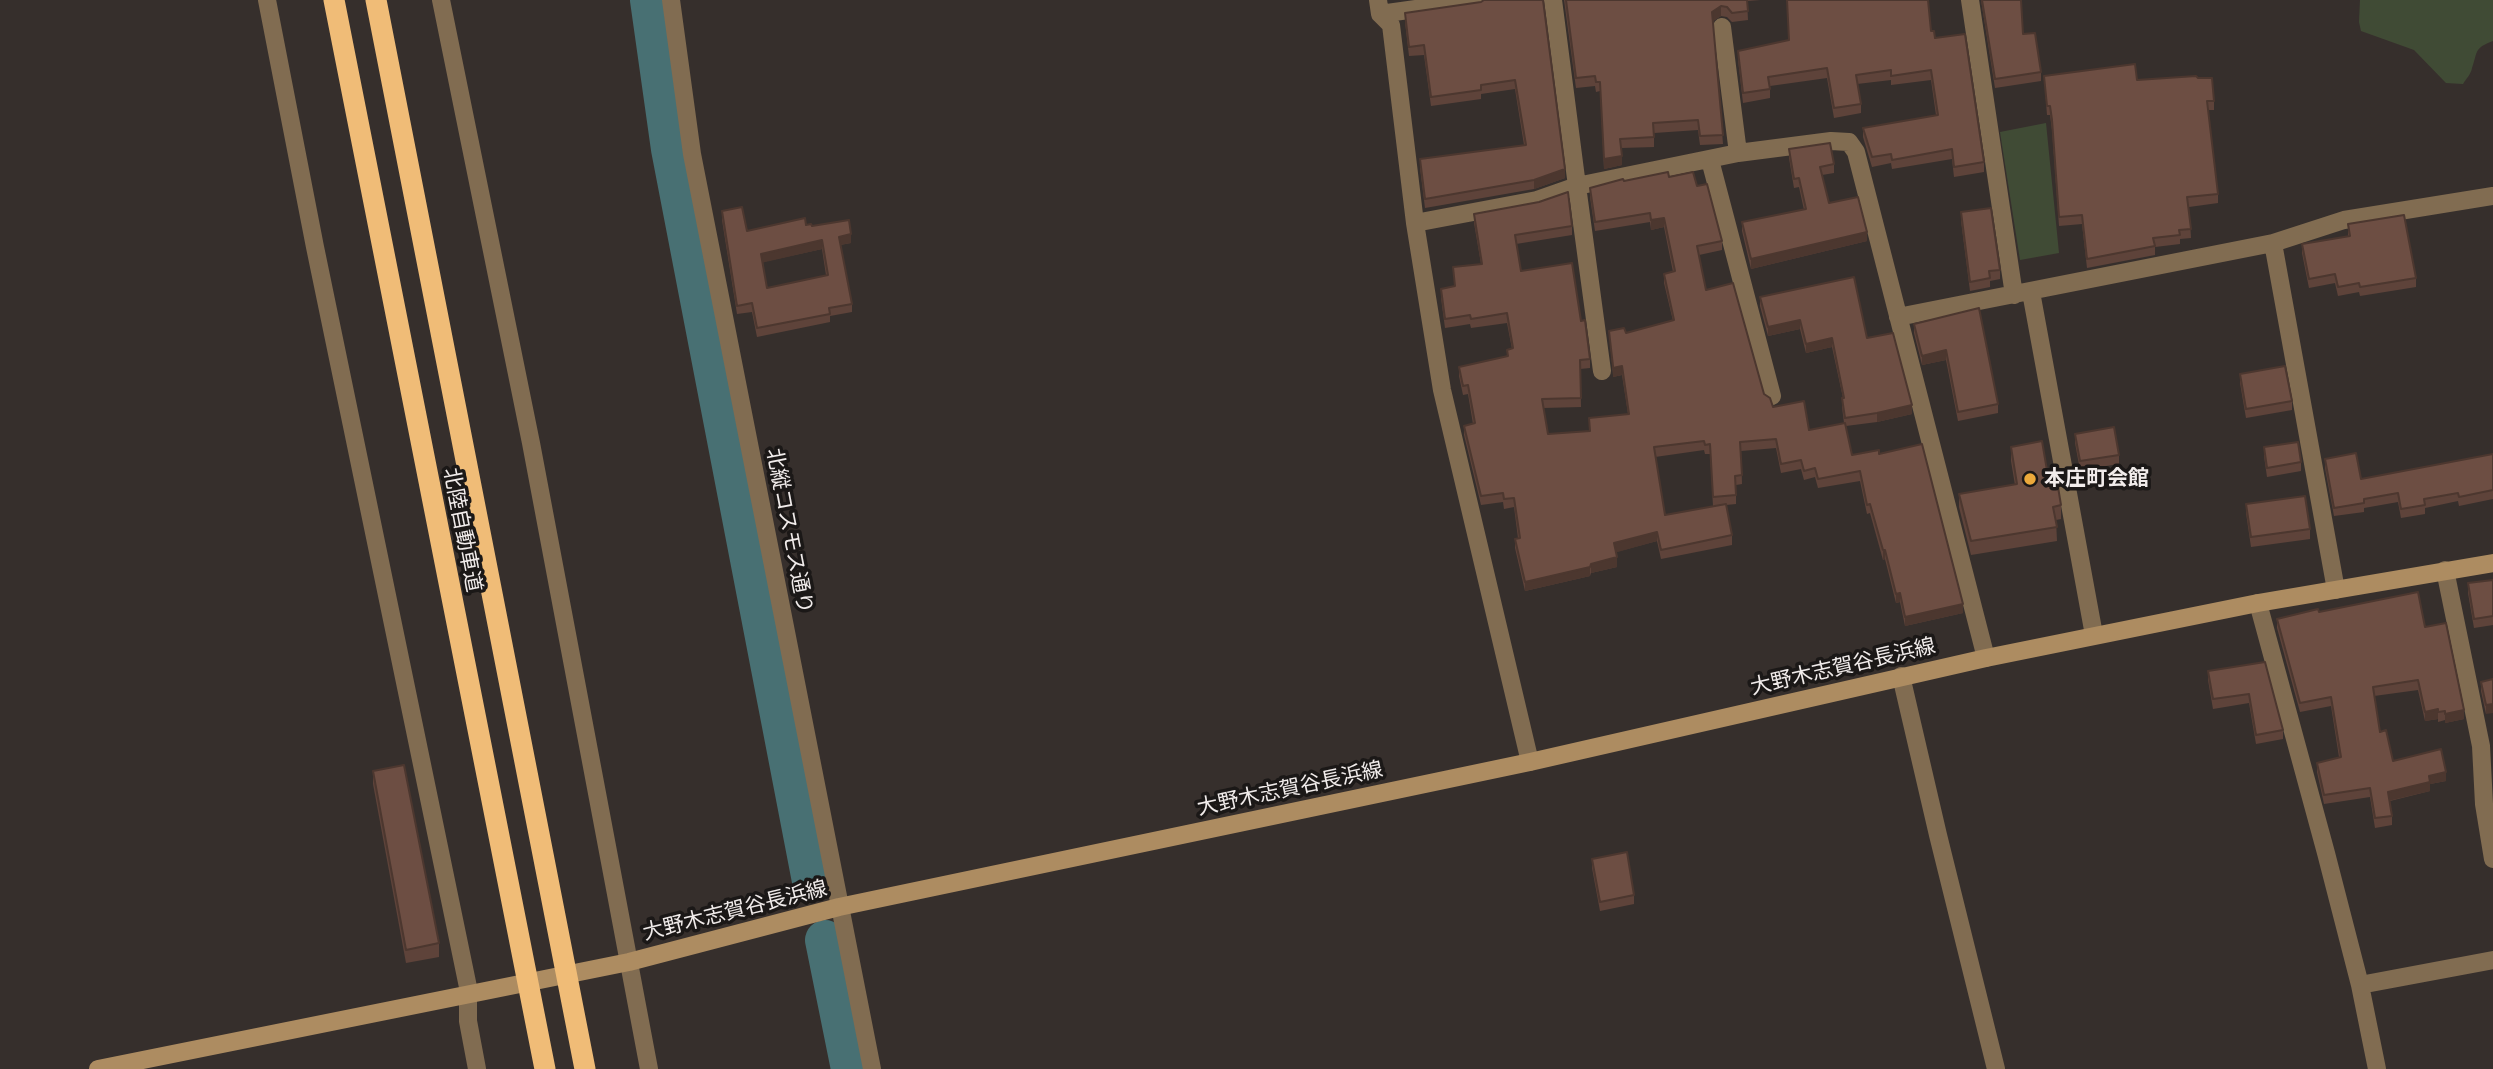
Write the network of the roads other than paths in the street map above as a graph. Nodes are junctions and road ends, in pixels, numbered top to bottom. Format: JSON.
{"nodes":[{"id":1,"x":267,"y":0,"type":"edge"},
{"id":2,"x":334,"y":0,"type":"edge"},
{"id":3,"x":376,"y":0,"type":"edge"},
{"id":4,"x":441,"y":0,"type":"edge"},
{"id":5,"x":671,"y":0,"type":"edge"},
{"id":6,"x":1479,"y":0,"type":"edge"},
{"id":7,"x":1553,"y":0,"type":"edge"},
{"id":8,"x":1970,"y":0,"type":"edge"},
{"id":9,"x":1379,"y":7,"type":"edge"},
{"id":10,"x":1722,"y":27,"type":"dead end"},
{"id":11,"x":1738,"y":153,"type":"junction"},
{"id":12,"x":1710,"y":160,"type":"junction"},
{"id":13,"x":1577,"y":186,"type":"junction"},
{"id":14,"x":2493,"y":196,"type":"edge"},
{"id":15,"x":1415,"y":223,"type":"junction"},
{"id":16,"x":2273,"y":243,"type":"junction"},
{"id":17,"x":2023,"y":293,"type":"junction"},
{"id":18,"x":1898,"y":317,"type":"junction"},
{"id":19,"x":1602,"y":371,"type":"dead end"},
{"id":20,"x":1772,"y":396,"type":"edge"},
{"id":21,"x":2493,"y":563,"type":"edge"},
{"id":22,"x":2445,"y":570,"type":"junction"},
{"id":23,"x":2336,"y":590,"type":"junction"},
{"id":24,"x":2258,"y":603,"type":"junction"},
{"id":25,"x":2094,"y":635,"type":"junction"},
{"id":26,"x":1986,"y":658,"type":"junction"},
{"id":27,"x":1901,"y":676,"type":"junction"},
{"id":28,"x":1530,"y":762,"type":"junction"},
{"id":29,"x":2493,"y":859,"type":"edge"},
{"id":30,"x":839,"y":907,"type":"junction"},
{"id":31,"x":2493,"y":960,"type":"edge"},
{"id":32,"x":629,"y":962,"type":"junction"},
{"id":33,"x":2360,"y":985,"type":"junction"},
{"id":34,"x":468,"y":995,"type":"junction"},
{"id":35,"x":99,"y":1069,"type":"edge"},
{"id":36,"x":477,"y":1069,"type":"edge"},
{"id":37,"x":545,"y":1069,"type":"edge"},
{"id":38,"x":585,"y":1069,"type":"edge"},
{"id":39,"x":649,"y":1069,"type":"edge"},
{"id":40,"x":872,"y":1069,"type":"edge"},
{"id":41,"x":1996,"y":1069,"type":"edge"},
{"id":42,"x":2377,"y":1069,"type":"edge"}],
"edges":[{"from":1,"to":34,"type":"street"},
{"from":2,"to":37,"type":"highway","name":"北陸自動車道"},
{"from":3,"to":38,"type":"highway","name":"北陸自動車道"},
{"from":4,"to":32,"type":"street"},
{"from":5,"to":30,"type":"street","name":"北縦コスモス通り"},
{"from":6,"to":9,"type":"street"},
{"from":7,"to":13,"type":"street"},
{"from":8,"to":17,"type":"street"},
{"from":9,"to":15,"type":"street"},
{"from":10,"to":11,"type":"street"},
{"from":11,"to":12,"type":"street"},
{"from":11,"to":18,"type":"street"},
{"from":12,"to":13,"type":"street"},
{"from":12,"to":20,"type":"street"},
{"from":13,"to":15,"type":"street"},
{"from":13,"to":19,"type":"street"},
{"from":14,"to":16,"type":"street"},
{"from":15,"to":28,"type":"street"},
{"from":16,"to":17,"type":"street"},
{"from":16,"to":23,"type":"street"},
{"from":17,"to":18,"type":"street"},
{"from":17,"to":25,"type":"street"},
{"from":18,"to":26,"type":"street"},
{"from":21,"to":22,"type":"main road","name":"大野木志賀谷長浜線"},
{"from":22,"to":23,"type":"main road","name":"大野木志賀谷長浜線"},
{"from":22,"to":29,"type":"street"},
{"from":23,"to":24,"type":"main road","name":"大野木志賀谷長浜線"},
{"from":24,"to":25,"type":"main road","name":"大野木志賀谷長浜線"},
{"from":24,"to":33,"type":"street"},
{"from":25,"to":26,"type":"main road","name":"大野木志賀谷長浜線"},
{"from":26,"to":27,"type":"main road","name":"大野木志賀谷長浜線"},
{"from":27,"to":28,"type":"main road","name":"大野木志賀谷長浜線"},
{"from":27,"to":41,"type":"street"},
{"from":28,"to":30,"type":"main road","name":"大野木志賀谷長浜線"},
{"from":30,"to":32,"type":"main road","name":"大野木志賀谷長浜線"},
{"from":30,"to":40,"type":"street","name":"北縦コスモス通り"},
{"from":31,"to":33,"type":"street"},
{"from":32,"to":34,"type":"main road","name":"大野木志賀谷長浜線"},
{"from":32,"to":39,"type":"street"},
{"from":33,"to":42,"type":"street"},
{"from":34,"to":35,"type":"main road","name":"大野木志賀谷長浜線"},
{"from":34,"to":36,"type":"street"}]}
